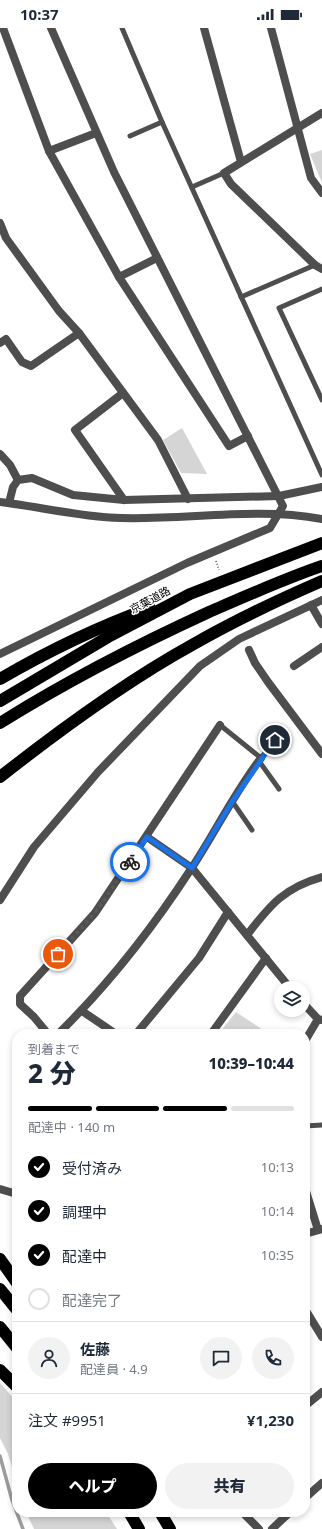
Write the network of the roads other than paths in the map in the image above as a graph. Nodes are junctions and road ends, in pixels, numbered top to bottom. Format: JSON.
{"nodes":[{"id":1,"x":3,"y":28,"type":"edge"},
{"id":2,"x":51,"y":28,"type":"edge"},
{"id":3,"x":122,"y":28,"type":"edge"},
{"id":4,"x":204,"y":28,"type":"edge"},
{"id":5,"x":271,"y":28,"type":"edge"},
{"id":6,"x":322,"y":113,"type":"edge"},
{"id":7,"x":162,"y":122,"type":"junction"},
{"id":8,"x":298,"y":128,"type":"junction"},
{"id":9,"x":96,"y":133,"type":"junction"},
{"id":10,"x":130,"y":136,"type":"dead end"},
{"id":11,"x":49,"y":151,"type":"junction"},
{"id":12,"x":241,"y":162,"type":"junction"},
{"id":13,"x":224,"y":172,"type":"junction"},
{"id":14,"x":192,"y":187,"type":"junction"},
{"id":15,"x":322,"y":193,"type":"edge"},
{"id":16,"x":0,"y":223,"type":"edge"},
{"id":17,"x":157,"y":258,"type":"junction"},
{"id":18,"x":318,"y":267,"type":"edge"},
{"id":19,"x":119,"y":277,"type":"junction"},
{"id":20,"x":322,"y":290,"type":"edge"},
{"id":21,"x":241,"y":297,"type":"junction"},
{"id":22,"x":79,"y":333,"type":"junction"},
{"id":23,"x":0,"y":343,"type":"edge"},
{"id":24,"x":123,"y":393,"type":"junction"},
{"id":25,"x":322,"y":400,"type":"edge"},
{"id":26,"x":248,"y":436,"type":"junction"},
{"id":27,"x":0,"y":454,"type":"edge"},
{"id":28,"x":322,"y":475,"type":"edge"},
{"id":29,"x":18,"y":480,"type":"junction"},
{"id":30,"x":322,"y":487,"type":"edge"},
{"id":31,"x":279,"y":496,"type":"junction"},
{"id":32,"x":188,"y":499,"type":"junction"},
{"id":33,"x":124,"y":500,"type":"junction"},
{"id":34,"x":0,"y":502,"type":"edge"},
{"id":35,"x":9,"y":503,"type":"junction"},
{"id":36,"x":322,"y":519,"type":"edge"},
{"id":37,"x":322,"y":543,"type":"edge"},
{"id":38,"x":322,"y":566,"type":"edge"},
{"id":39,"x":322,"y":580,"type":"edge"},
{"id":40,"x":190,"y":594,"type":"junction"},
{"id":41,"x":322,"y":600,"type":"edge"},
{"id":42,"x":311,"y":605,"type":"junction"},
{"id":43,"x":322,"y":624,"type":"edge"},
{"id":44,"x":322,"y":647,"type":"edge"},
{"id":45,"x":249,"y":650,"type":"dead end"},
{"id":46,"x":0,"y":654,"type":"edge"},
{"id":47,"x":294,"y":666,"type":"dead end"},
{"id":48,"x":0,"y":680,"type":"edge"},
{"id":49,"x":0,"y":701,"type":"edge"},
{"id":50,"x":0,"y":723,"type":"edge"},
{"id":51,"x":220,"y":725,"type":"joint"},
{"id":52,"x":275,"y":740,"type":"dead end"},
{"id":53,"x":322,"y":754,"type":"edge"},
{"id":54,"x":260,"y":760,"type":"junction"},
{"id":55,"x":3,"y":775,"type":"edge"},
{"id":56,"x":280,"y":789,"type":"dead end"},
{"id":57,"x":232,"y":802,"type":"junction"},
{"id":58,"x":252,"y":830,"type":"dead end"},
{"id":59,"x":147,"y":837,"type":"junction"},
{"id":60,"x":192,"y":868,"type":"junction"},
{"id":61,"x":322,"y":877,"type":"edge"},
{"id":62,"x":0,"y":900,"type":"edge"},
{"id":63,"x":228,"y":912,"type":"junction"},
{"id":64,"x":247,"y":935,"type":"junction"},
{"id":65,"x":266,"y":958,"type":"junction"},
{"id":66,"x":284,"y":981,"type":"edge"},
{"id":67,"x":310,"y":1009,"type":"edge"},
{"id":68,"x":82,"y":1011,"type":"junction"},
{"id":69,"x":321,"y":1018,"type":"edge"},
{"id":70,"x":44,"y":1029,"type":"edge"},
{"id":71,"x":63,"y":1029,"type":"edge"},
{"id":72,"x":109,"y":1029,"type":"edge"},
{"id":73,"x":140,"y":1029,"type":"edge"},
{"id":74,"x":215,"y":1029,"type":"edge"},
{"id":75,"x":310,"y":1034,"type":"edge"},
{"id":76,"x":310,"y":1126,"type":"edge"},
{"id":77,"x":322,"y":1126,"type":"edge"},
{"id":78,"x":0,"y":1190,"type":"edge"},
{"id":79,"x":12,"y":1193,"type":"edge"},
{"id":80,"x":310,"y":1202,"type":"edge"},
{"id":81,"x":320,"y":1229,"type":"edge"},
{"id":82,"x":310,"y":1232,"type":"edge"},
{"id":83,"x":0,"y":1259,"type":"edge"},
{"id":84,"x":12,"y":1275,"type":"edge"},
{"id":85,"x":0,"y":1289,"type":"edge"},
{"id":86,"x":12,"y":1304,"type":"edge"},
{"id":87,"x":310,"y":1317,"type":"edge"},
{"id":88,"x":0,"y":1327,"type":"edge"},
{"id":89,"x":322,"y":1337,"type":"edge"},
{"id":90,"x":12,"y":1342,"type":"edge"},
{"id":91,"x":0,"y":1370,"type":"edge"},
{"id":92,"x":12,"y":1382,"type":"edge"},
{"id":93,"x":322,"y":1392,"type":"edge"},
{"id":94,"x":310,"y":1402,"type":"edge"},
{"id":95,"x":322,"y":1483,"type":"edge"},
{"id":96,"x":310,"y":1494,"type":"edge"},
{"id":97,"x":132,"y":1517,"type":"edge"},
{"id":98,"x":163,"y":1517,"type":"edge"},
{"id":99,"x":247,"y":1517,"type":"edge"},
{"id":100,"x":285,"y":1517,"type":"edge"},
{"id":101,"x":139,"y":1529,"type":"edge"},
{"id":102,"x":170,"y":1529,"type":"edge"},
{"id":103,"x":259,"y":1529,"type":"edge"},
{"id":104,"x":272,"y":1529,"type":"edge"}],
"edges":[{"from":1,"to":11,"type":"street"},
{"from":2,"to":9,"type":"street"},
{"from":3,"to":7,"type":"lane"},
{"from":4,"to":12,"type":"street"},
{"from":5,"to":8,"type":"street"},
{"from":6,"to":8,"type":"street"},
{"from":7,"to":10,"type":"lane"},
{"from":7,"to":14,"type":"lane"},
{"from":8,"to":12,"type":"street"},
{"from":8,"to":15,"type":"street"},
{"from":9,"to":11,"type":"street"},
{"from":9,"to":17,"type":"street"},
{"from":11,"to":19,"type":"street"},
{"from":12,"to":13,"type":"street"},
{"from":13,"to":14,"type":"lane"},
{"from":13,"to":18,"type":"street"},
{"from":14,"to":21,"type":"lane"},
{"from":16,"to":22,"type":"street"},
{"from":17,"to":19,"type":"street"},
{"from":17,"to":26,"type":"street"},
{"from":18,"to":21,"type":"lane"},
{"from":19,"to":26,"type":"street"},
{"from":20,"to":25,"type":"lane"},
{"from":21,"to":28,"type":"lane"},
{"from":22,"to":23,"type":"street"},
{"from":22,"to":24,"type":"street"},
{"from":24,"to":32,"type":"street"},
{"from":24,"to":33,"type":"street"},
{"from":26,"to":31,"type":"street"},
{"from":27,"to":29,"type":"street"},
{"from":29,"to":33,"type":"street"},
{"from":29,"to":35,"type":"street"},
{"from":30,"to":31,"type":"street"},
{"from":31,"to":32,"type":"street"},
{"from":31,"to":46,"type":"street"},
{"from":32,"to":33,"type":"street"},
{"from":34,"to":35,"type":"street"},
{"from":35,"to":36,"type":"street"},
{"from":37,"to":40,"type":"highway","name":"京葉道路"},
{"from":38,"to":50,"type":"highway"},
{"from":39,"to":55,"type":"highway"},
{"from":40,"to":48,"type":"highway"},
{"from":40,"to":49,"type":"highway","name":"京葉道路"},
{"from":41,"to":42,"type":"street"},
{"from":42,"to":43,"type":"street"},
{"from":42,"to":62,"type":"street"},
{"from":44,"to":47,"type":"street"},
{"from":45,"to":53,"type":"street"},
{"from":51,"to":54,"type":"lane"},
{"from":51,"to":59,"type":"street"},
{"from":52,"to":54,"type":"lane"},
{"from":54,"to":56,"type":"lane"},
{"from":54,"to":57,"type":"street"},
{"from":57,"to":58,"type":"lane"},
{"from":57,"to":60,"type":"street"},
{"from":59,"to":60,"type":"street"},
{"from":59,"to":70,"type":"street"},
{"from":60,"to":63,"type":"street"},
{"from":60,"to":68,"type":"street"},
{"from":61,"to":64,"type":"street"},
{"from":63,"to":64,"type":"street"},
{"from":63,"to":73,"type":"street"},
{"from":64,"to":65,"type":"street"},
{"from":65,"to":66,"type":"street"},
{"from":65,"to":74,"type":"street"},
{"from":67,"to":69,"type":"street"},
{"from":68,"to":71,"type":"street"},
{"from":68,"to":72,"type":"street"},
{"from":69,"to":75,"type":"street"},
{"from":76,"to":77,"type":"lane"},
{"from":78,"to":79,"type":"street"},
{"from":80,"to":81,"type":"street"},
{"from":81,"to":82,"type":"street"},
{"from":83,"to":84,"type":"highway"},
{"from":85,"to":86,"type":"highway"},
{"from":87,"to":89,"type":"street"},
{"from":88,"to":90,"type":"highway"},
{"from":91,"to":92,"type":"highway"},
{"from":93,"to":94,"type":"street"},
{"from":95,"to":96,"type":"street"},
{"from":97,"to":101,"type":"highway"},
{"from":98,"to":102,"type":"highway"},
{"from":99,"to":103,"type":"street"},
{"from":100,"to":104,"type":"street"}]}
